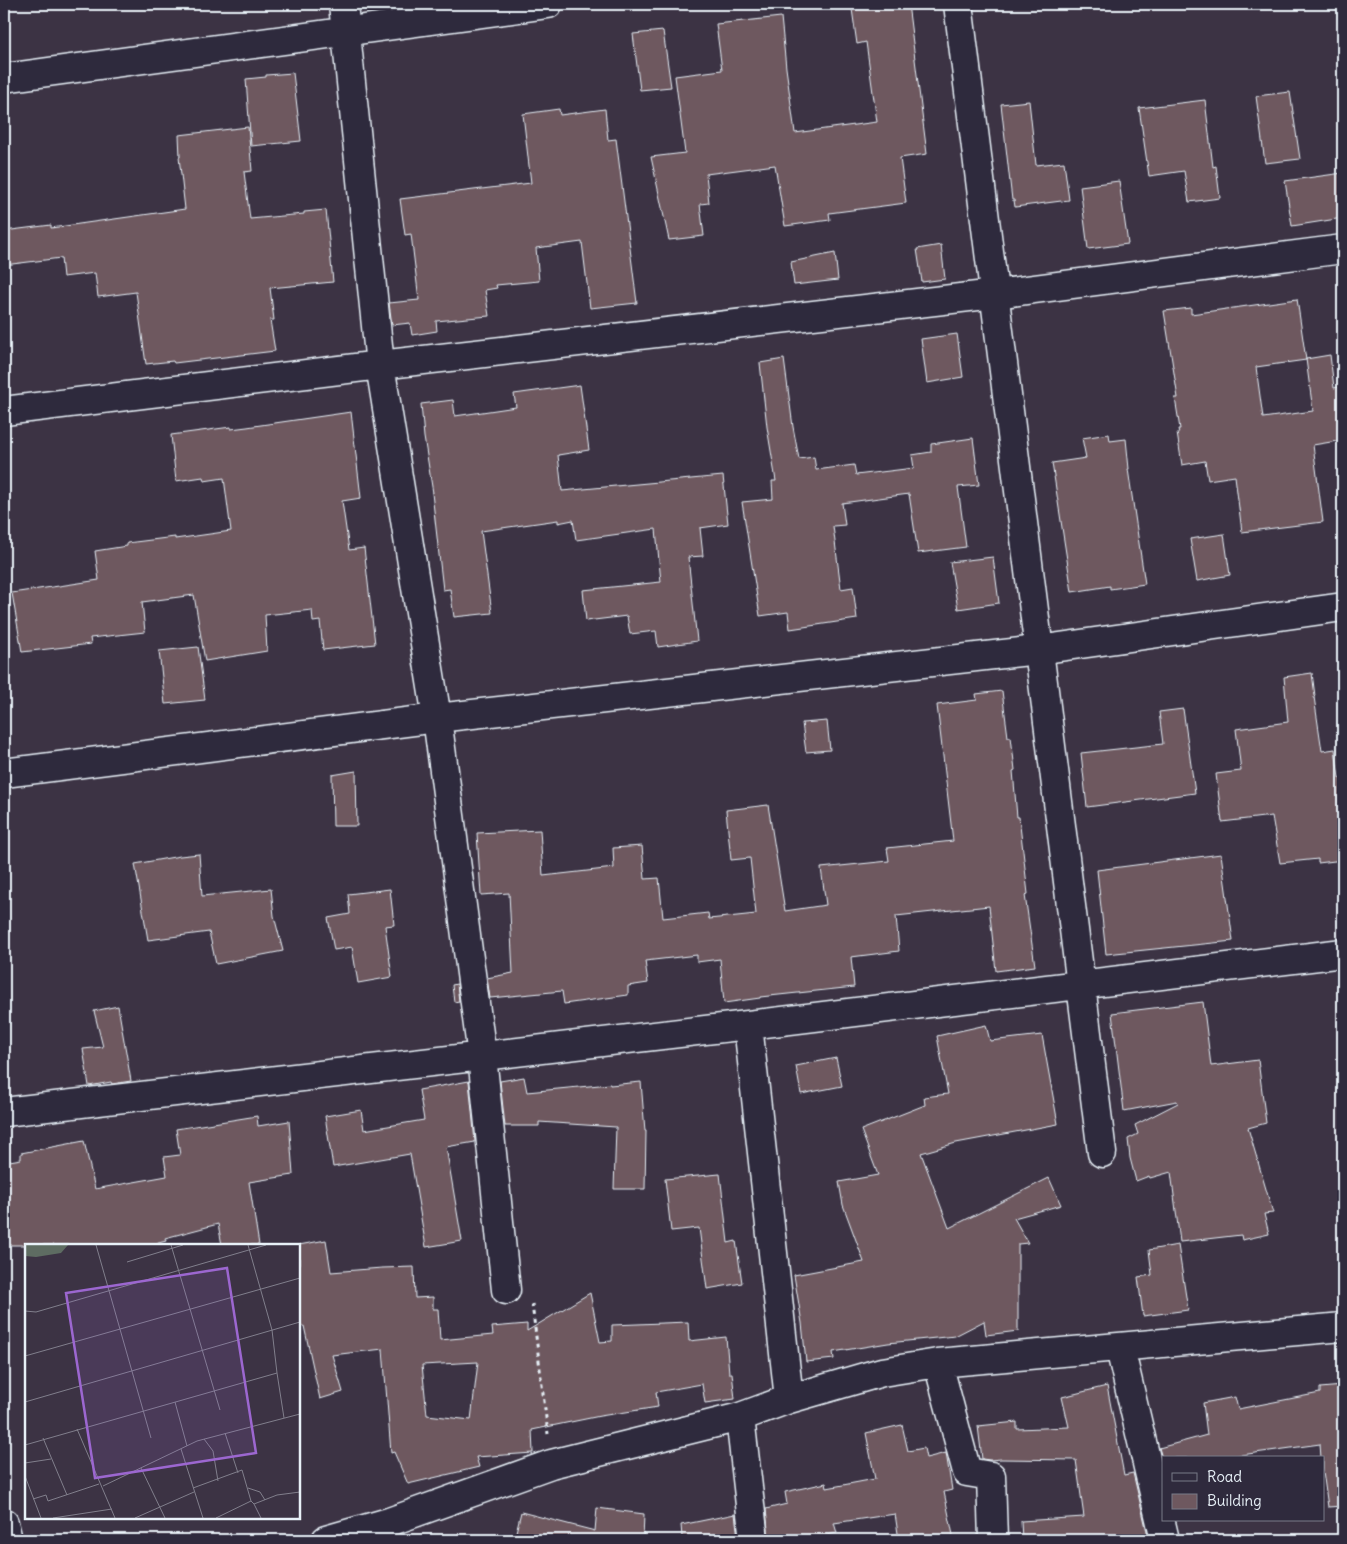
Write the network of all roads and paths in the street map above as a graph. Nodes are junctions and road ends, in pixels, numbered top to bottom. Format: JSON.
{"nodes":[{"id":1,"x":343,"y":4,"type":"edge"},
{"id":2,"x":548,"y":4,"type":"edge"},
{"id":3,"x":958,"y":4,"type":"edge"},
{"id":4,"x":346,"y":31,"type":"junction"},
{"id":5,"x":4,"y":78,"type":"edge"},
{"id":6,"x":1343,"y":249,"type":"edge"},
{"id":7,"x":996,"y":294,"type":"junction"},
{"id":8,"x":380,"y":365,"type":"junction"},
{"id":9,"x":4,"y":411,"type":"edge"},
{"id":10,"x":1343,"y":607,"type":"edge"},
{"id":11,"x":1038,"y":650,"type":"junction"},
{"id":12,"x":437,"y":718,"type":"junction"},
{"id":13,"x":4,"y":773,"type":"edge"},
{"id":14,"x":1343,"y":953,"type":"edge"},
{"id":15,"x":1080,"y":984,"type":"junction"},
{"id":16,"x":748,"y":1025,"type":"junction"},
{"id":17,"x":482,"y":1056,"type":"junction"},
{"id":18,"x":4,"y":1112,"type":"edge"},
{"id":19,"x":1102,"y":1153,"type":"dead end"},
{"id":20,"x":506,"y":1290,"type":"joint"},
{"id":21,"x":1343,"y":1327,"type":"edge"},
{"id":22,"x":1120,"y":1348,"type":"junction"},
{"id":23,"x":938,"y":1364,"type":"junction"},
{"id":24,"x":789,"y":1399,"type":"junction"},
{"id":25,"x":740,"y":1417,"type":"junction"},
{"id":26,"x":551,"y":1464,"type":"junction"},
{"id":27,"x":4,"y":1523,"type":"edge"},
{"id":28,"x":391,"y":1531,"type":"edge"},
{"id":29,"x":8,"y":1540,"type":"edge"},
{"id":30,"x":326,"y":1540,"type":"edge"},
{"id":31,"x":754,"y":1540,"type":"edge"},
{"id":32,"x":993,"y":1540,"type":"edge"},
{"id":33,"x":1165,"y":1540,"type":"edge"}],
"edges":[{"from":1,"to":4,"type":"street"},
{"from":2,"to":4,"type":"street"},
{"from":3,"to":7,"type":"street"},
{"from":4,"to":5,"type":"street"},
{"from":4,"to":8,"type":"street"},
{"from":6,"to":7,"type":"street"},
{"from":7,"to":8,"type":"street"},
{"from":7,"to":11,"type":"street"},
{"from":8,"to":9,"type":"street"},
{"from":8,"to":12,"type":"street"},
{"from":10,"to":11,"type":"street"},
{"from":11,"to":12,"type":"street"},
{"from":11,"to":15,"type":"street"},
{"from":12,"to":13,"type":"street"},
{"from":12,"to":17,"type":"street"},
{"from":14,"to":15,"type":"street"},
{"from":15,"to":16,"type":"street"},
{"from":15,"to":19,"type":"street"},
{"from":16,"to":17,"type":"street"},
{"from":16,"to":24,"type":"street"},
{"from":17,"to":18,"type":"street"},
{"from":17,"to":20,"type":"street"},
{"from":20,"to":26,"type":"path"},
{"from":21,"to":22,"type":"street"},
{"from":22,"to":23,"type":"street"},
{"from":22,"to":33,"type":"street"},
{"from":23,"to":24,"type":"street"},
{"from":23,"to":32,"type":"street"},
{"from":24,"to":25,"type":"street"},
{"from":25,"to":26,"type":"street"},
{"from":25,"to":31,"type":"street"},
{"from":26,"to":28,"type":"street"},
{"from":27,"to":29,"type":"street"},
{"from":28,"to":30,"type":"street"}]}
